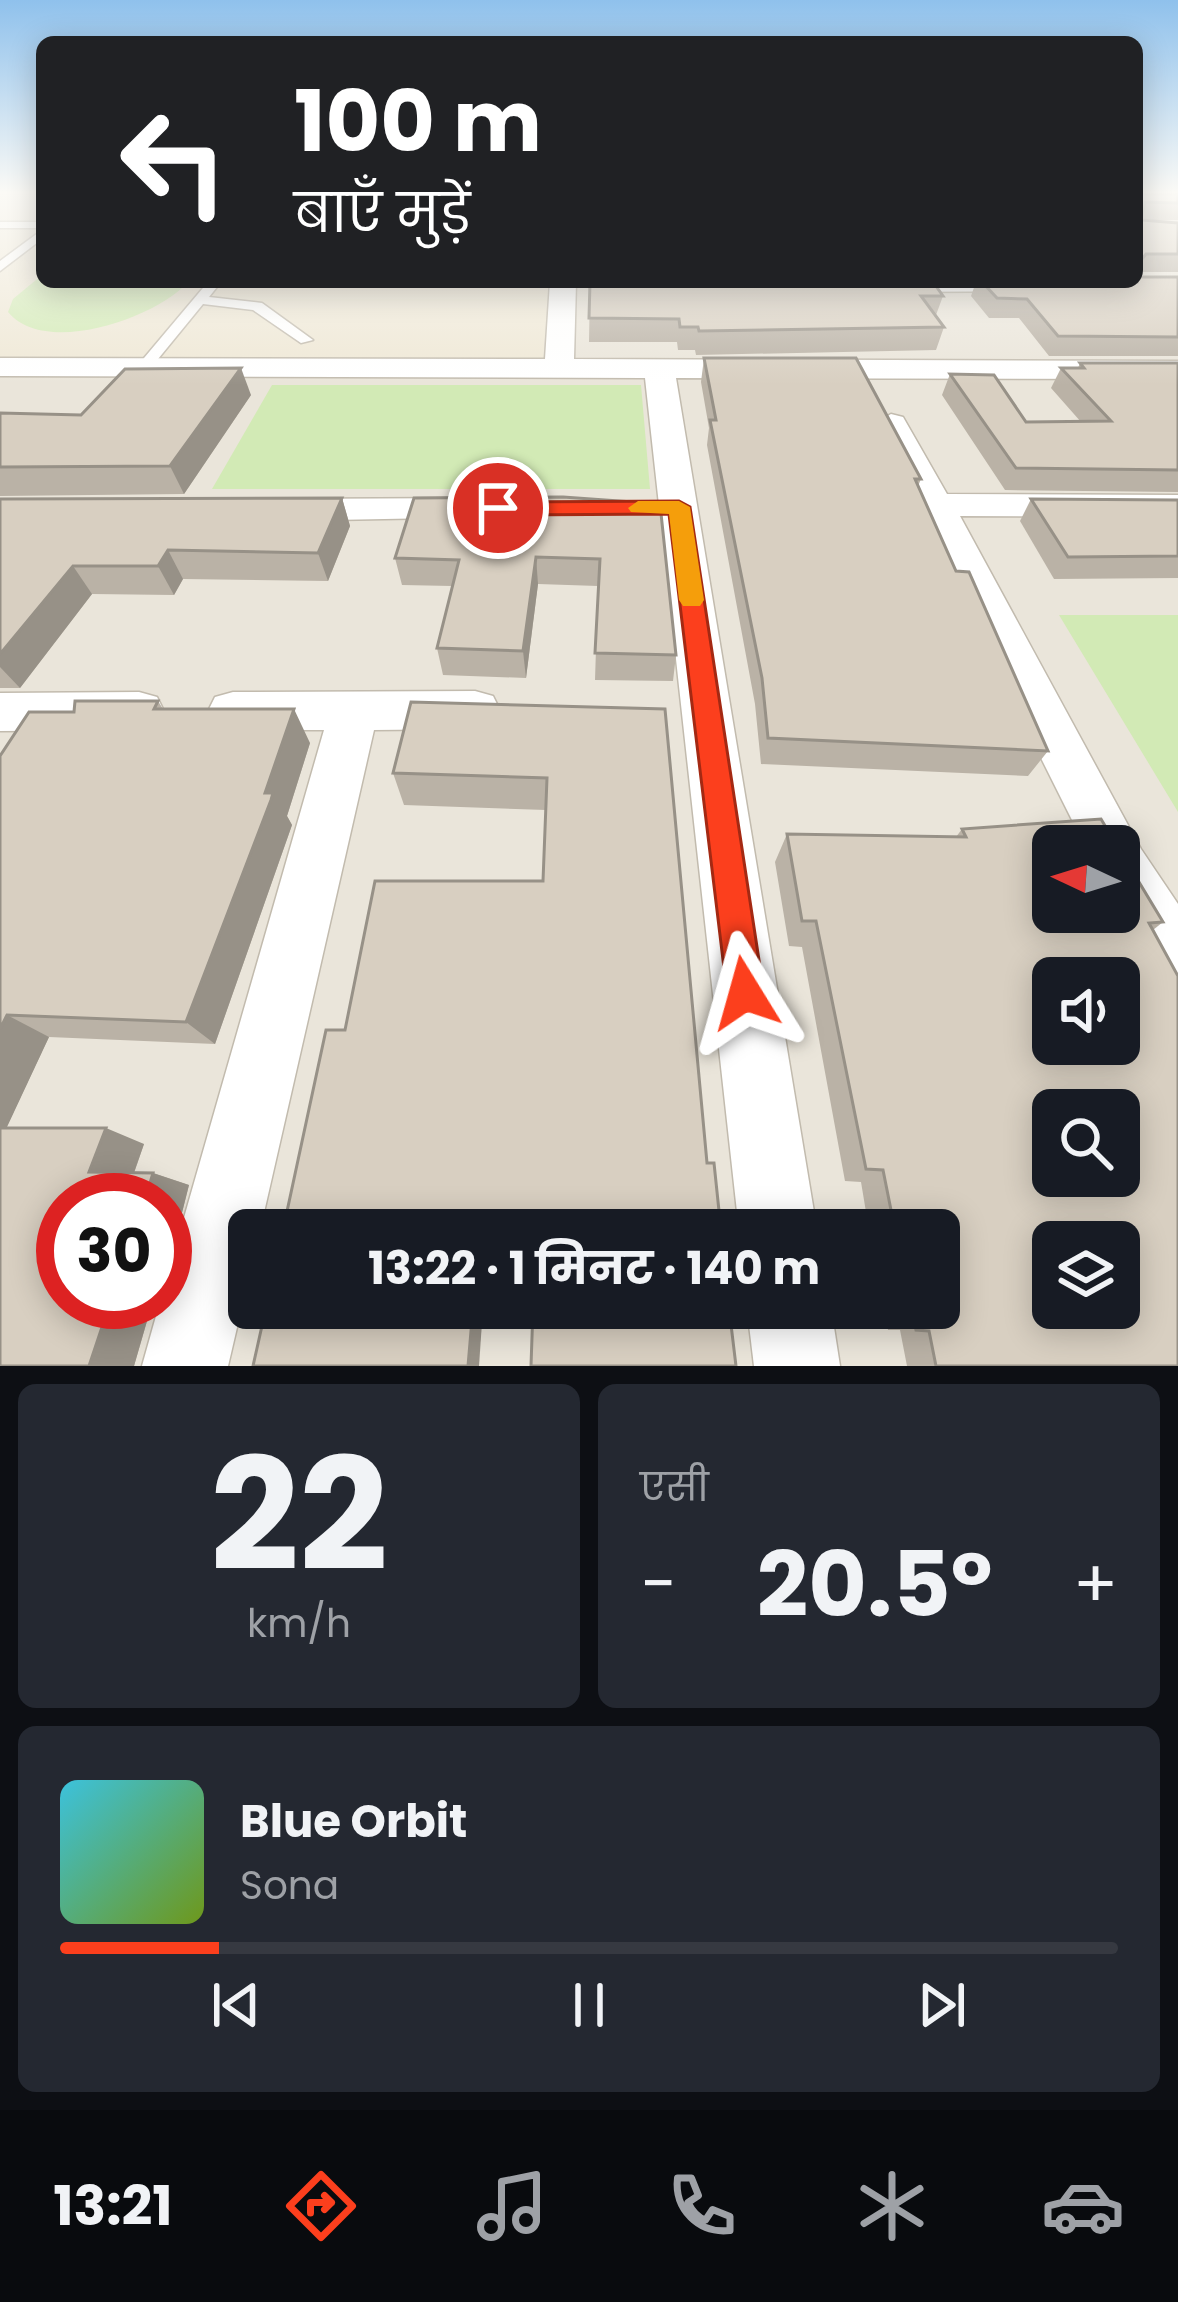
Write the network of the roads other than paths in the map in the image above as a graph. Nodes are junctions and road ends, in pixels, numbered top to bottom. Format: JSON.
{"nodes":[{"id":1,"x":210,"y":288,"type":"edge"},
{"id":2,"x":563,"y":288,"type":"edge"},
{"id":3,"x":200,"y":300,"type":"junction"},
{"id":4,"x":306,"y":340,"type":"dead end"},
{"id":5,"x":144,"y":367,"type":"junction"},
{"id":6,"x":559,"y":367,"type":"junction"},
{"id":7,"x":659,"y":367,"type":"junction"},
{"id":8,"x":861,"y":367,"type":"junction"},
{"id":9,"x":1178,"y":370,"type":"edge"},
{"id":10,"x":7,"y":374,"type":"edge"},
{"id":11,"x":934,"y":505,"type":"junction"},
{"id":12,"x":1178,"y":506,"type":"edge"},
{"id":13,"x":515,"y":508,"type":"edge"},
{"id":14,"x":234,"y":511,"type":"edge"},
{"id":15,"x":354,"y":710,"type":"junction"},
{"id":16,"x":518,"y":710,"type":"edge"},
{"id":17,"x":4,"y":718,"type":"edge"},
{"id":18,"x":1103,"y":825,"type":"edge"},
{"id":19,"x":1140,"y":895,"type":"edge"},
{"id":20,"x":1178,"y":967,"type":"edge"},
{"id":21,"x":774,"y":1209,"type":"edge"},
{"id":22,"x":791,"y":1329,"type":"edge"},
{"id":23,"x":185,"y":1366,"type":"edge"},
{"id":24,"x":796,"y":1366,"type":"edge"}],
"edges":[{"from":1,"to":3,"type":"lane"},
{"from":2,"to":6,"type":"street"},
{"from":3,"to":4,"type":"lane"},
{"from":3,"to":5,"type":"lane"},
{"from":5,"to":6,"type":"street"},
{"from":5,"to":10,"type":"street"},
{"from":6,"to":7,"type":"street"},
{"from":7,"to":8,"type":"street"},
{"from":7,"to":21,"type":"street"},
{"from":8,"to":9,"type":"street"},
{"from":8,"to":11,"type":"street"},
{"from":11,"to":12,"type":"street"},
{"from":11,"to":18,"type":"street"},
{"from":13,"to":14,"type":"street"},
{"from":15,"to":16,"type":"street"},
{"from":15,"to":17,"type":"street"},
{"from":15,"to":23,"type":"street"},
{"from":19,"to":20,"type":"street"},
{"from":22,"to":24,"type":"street"}]}
